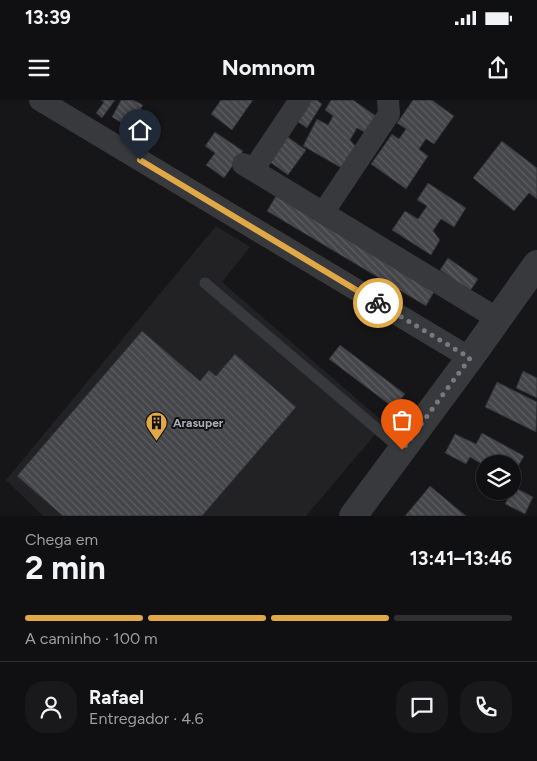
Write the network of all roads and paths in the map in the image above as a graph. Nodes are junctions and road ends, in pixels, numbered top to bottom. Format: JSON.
{"nodes":[{"id":1,"x":40,"y":100,"type":"edge"},
{"id":2,"x":300,"y":100,"type":"edge"},
{"id":3,"x":388,"y":100,"type":"edge"},
{"id":4,"x":323,"y":214,"type":"junction"},
{"id":5,"x":537,"y":264,"type":"edge"},
{"id":6,"x":205,"y":282,"type":"dead end"},
{"id":7,"x":498,"y":319,"type":"junction"},
{"id":8,"x":470,"y":358,"type":"junction"},
{"id":9,"x":402,"y":450,"type":"junction"},
{"id":10,"x":353,"y":516,"type":"edge"}],
"edges":[{"from":1,"to":8,"type":"street"},
{"from":2,"to":4,"type":"street"},
{"from":3,"to":4,"type":"street"},
{"from":4,"to":7,"type":"street"},
{"from":5,"to":7,"type":"street"},
{"from":6,"to":9,"type":"lane"},
{"from":7,"to":8,"type":"street"},
{"from":8,"to":9,"type":"street"},
{"from":9,"to":10,"type":"street"}]}
